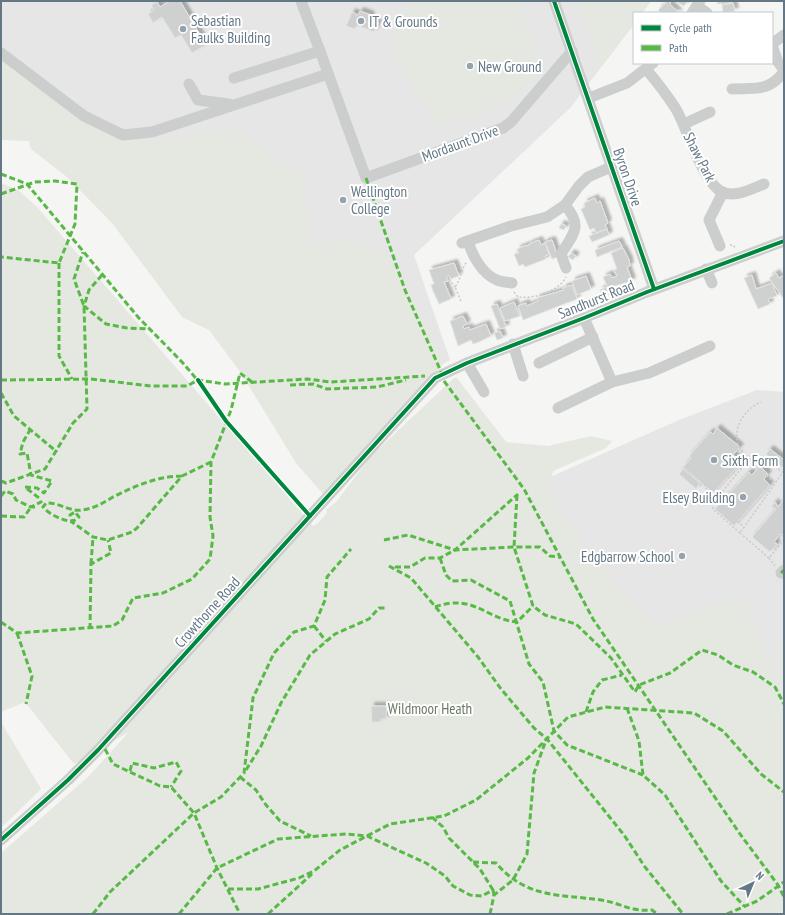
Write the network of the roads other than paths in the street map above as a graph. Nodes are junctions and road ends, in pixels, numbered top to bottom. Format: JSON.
{"nodes":[{"id":1,"x":301,"y":1,"type":"edge"},
{"id":2,"x":554,"y":1,"type":"edge"},
{"id":3,"x":696,"y":7,"type":"edge"},
{"id":4,"x":705,"y":12,"type":"edge"},
{"id":5,"x":784,"y":35,"type":"edge"},
{"id":6,"x":773,"y":43,"type":"edge"},
{"id":7,"x":773,"y":47,"type":"edge"},
{"id":8,"x":320,"y":51,"type":"junction"},
{"id":9,"x":572,"y":51,"type":"junction"},
{"id":10,"x":1,"y":53,"type":"edge"},
{"id":11,"x":649,"y":66,"type":"edge"},
{"id":12,"x":784,"y":71,"type":"edge"},
{"id":13,"x":328,"y":74,"type":"junction"},
{"id":14,"x":234,"y":78,"type":"dead end"},
{"id":15,"x":189,"y":84,"type":"dead end"},
{"id":16,"x":732,"y":89,"type":"dead end"},
{"id":17,"x":589,"y":98,"type":"junction"},
{"id":18,"x":233,"y":105,"type":"junction"},
{"id":19,"x":710,"y":112,"type":"dead end"},
{"id":20,"x":684,"y":124,"type":"junction"},
{"id":21,"x":611,"y":167,"type":"junction"},
{"id":22,"x":764,"y":184,"type":"dead end"},
{"id":23,"x":723,"y":192,"type":"junction"},
{"id":24,"x":565,"y":205,"type":"junction"},
{"id":25,"x":784,"y":241,"type":"edge"},
{"id":26,"x":720,"y":246,"type":"dead end"},
{"id":27,"x":566,"y":268,"type":"road end"},
{"id":28,"x":706,"y":269,"type":"junction"},
{"id":29,"x":510,"y":282,"type":"road end"},
{"id":30,"x":712,"y":283,"type":"dead end"},
{"id":31,"x":654,"y":289,"type":"junction"},
{"id":32,"x":584,"y":318,"type":"junction"},
{"id":33,"x":593,"y":337,"type":"junction"},
{"id":34,"x":513,"y":344,"type":"junction"},
{"id":35,"x":710,"y":346,"type":"dead end"},
{"id":36,"x":466,"y":363,"type":"junction"},
{"id":37,"x":539,"y":363,"type":"dead end"},
{"id":38,"x":523,"y":376,"type":"dead end"},
{"id":39,"x":612,"y":382,"type":"junction"},
{"id":40,"x":423,"y":391,"type":"joint"},
{"id":41,"x":484,"y":392,"type":"dead end"},
{"id":42,"x":558,"y":408,"type":"dead end"},
{"id":43,"x":1,"y":840,"type":"edge"}],
"edges":[{"from":1,"to":8,"type":"street"},
{"from":2,"to":9,"type":"street","name":"Byron Drive"},
{"from":3,"to":4,"type":"street"},
{"from":5,"to":6,"type":"street"},
{"from":7,"to":12,"type":"street"},
{"from":8,"to":13,"type":"street"},
{"from":8,"to":14,"type":"street"},
{"from":9,"to":13,"type":"street","name":"Mordaunt Drive"},
{"from":9,"to":17,"type":"street","name":"Byron Drive"},
{"from":10,"to":18,"type":"street"},
{"from":11,"to":17,"type":"street"},
{"from":11,"to":20,"type":"street","name":"Shaw Park"},
{"from":12,"to":16,"type":"street"},
{"from":13,"to":18,"type":"street"},
{"from":15,"to":18,"type":"street"},
{"from":17,"to":21,"type":"street","name":"Byron Drive"},
{"from":19,"to":20,"type":"street","name":"Shaw Park"},
{"from":20,"to":23,"type":"street","name":"Shaw Park"},
{"from":21,"to":24,"type":"street"},
{"from":21,"to":31,"type":"street","name":"Byron Drive"},
{"from":22,"to":23,"type":"street","name":"Shaw Park"},
{"from":23,"to":26,"type":"street"},
{"from":24,"to":27,"type":"street"},
{"from":24,"to":29,"type":"street"},
{"from":25,"to":28,"type":"street","name":"Sandhurst Road"},
{"from":28,"to":30,"type":"street"},
{"from":28,"to":31,"type":"street","name":"Sandhurst Road"},
{"from":31,"to":32,"type":"street","name":"Sandhurst Road"},
{"from":32,"to":33,"type":"street"},
{"from":32,"to":34,"type":"street","name":"Sandhurst Road"},
{"from":33,"to":37,"type":"street"},
{"from":33,"to":39,"type":"street"},
{"from":34,"to":36,"type":"street","name":"Sandhurst Road"},
{"from":34,"to":38,"type":"street"},
{"from":35,"to":39,"type":"street"},
{"from":36,"to":40,"type":"street","name":"Sandhurst Road"},
{"from":36,"to":41,"type":"street"},
{"from":39,"to":42,"type":"street"},
{"from":40,"to":43,"type":"street","name":"Crowthorne Road"}]}
